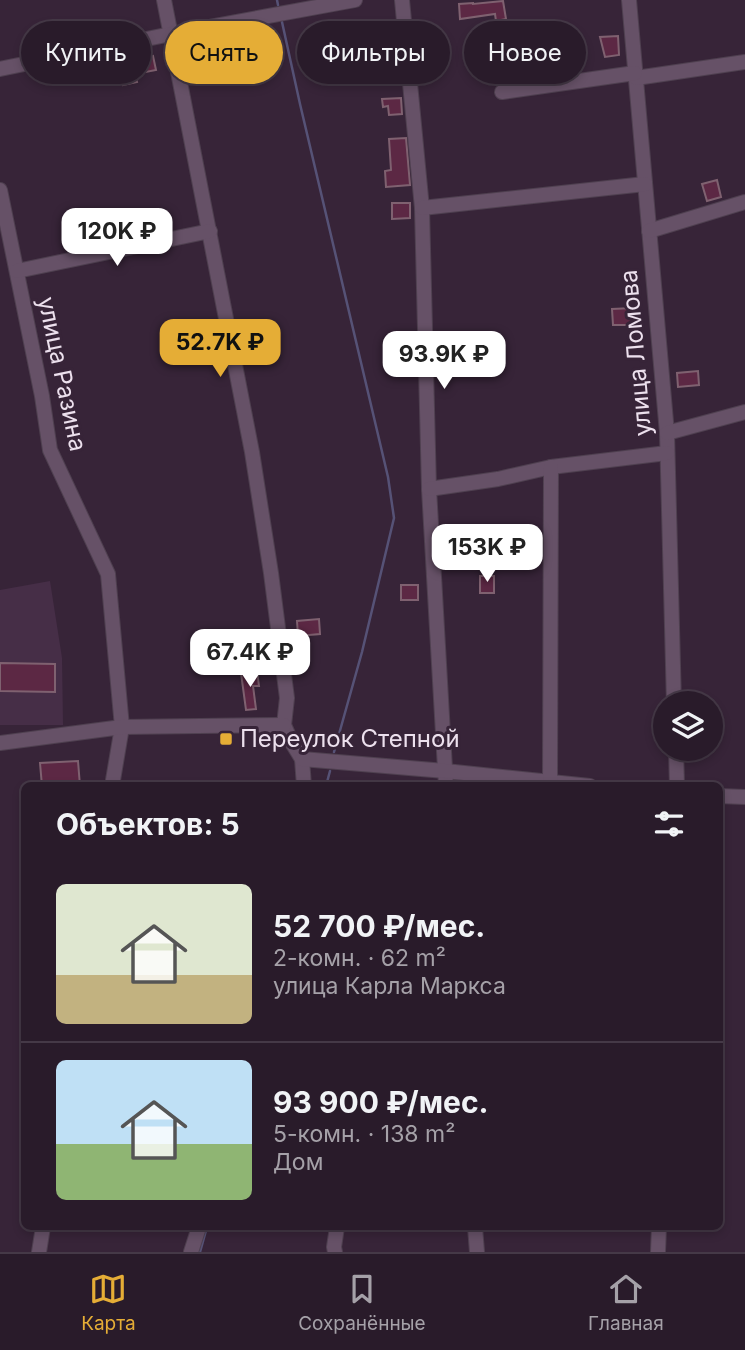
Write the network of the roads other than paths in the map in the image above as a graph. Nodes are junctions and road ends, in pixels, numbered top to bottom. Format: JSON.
{"nodes":[{"id":1,"x":164,"y":0,"type":"edge"},
{"id":2,"x":355,"y":0,"type":"edge"},
{"id":3,"x":402,"y":0,"type":"edge"},
{"id":4,"x":629,"y":0,"type":"edge"},
{"id":5,"x":168,"y":21,"type":"edge"},
{"id":6,"x":241,"y":21,"type":"edge"},
{"id":7,"x":165,"y":35,"type":"edge"},
{"id":8,"x":745,"y":62,"type":"edge"},
{"id":9,"x":0,"y":69,"type":"edge"},
{"id":10,"x":635,"y":76,"type":"junction"},
{"id":11,"x":181,"y":84,"type":"edge"},
{"id":12,"x":502,"y":92,"type":"dead end"},
{"id":13,"x":645,"y":184,"type":"junction"},
{"id":14,"x":0,"y":190,"type":"edge"},
{"id":15,"x":745,"y":202,"type":"edge"},
{"id":16,"x":422,"y":208,"type":"junction"},
{"id":17,"x":649,"y":230,"type":"junction"},
{"id":18,"x":210,"y":231,"type":"junction"},
{"id":19,"x":17,"y":271,"type":"junction"},
{"id":20,"x":745,"y":412,"type":"edge"},
{"id":21,"x":667,"y":433,"type":"junction"},
{"id":22,"x":667,"y":453,"type":"junction"},
{"id":23,"x":551,"y":467,"type":"junction"},
{"id":24,"x":429,"y":489,"type":"junction"},
{"id":25,"x":674,"y":691,"type":"edge"},
{"id":26,"x":284,"y":724,"type":"junction"},
{"id":27,"x":122,"y":726,"type":"junction"},
{"id":28,"x":0,"y":743,"type":"edge"},
{"id":29,"x":302,"y":760,"type":"junction"},
{"id":30,"x":676,"y":761,"type":"edge"},
{"id":31,"x":445,"y":778,"type":"edge"},
{"id":32,"x":113,"y":782,"type":"edge"},
{"id":33,"x":304,"y":782,"type":"edge"},
{"id":34,"x":515,"y":782,"type":"edge"},
{"id":35,"x":550,"y":782,"type":"edge"},
{"id":36,"x":677,"y":782,"type":"edge"},
{"id":37,"x":723,"y":796,"type":"edge"},
{"id":38,"x":745,"y":797,"type":"edge"},
{"id":39,"x":43,"y":1230,"type":"edge"},
{"id":40,"x":198,"y":1230,"type":"edge"},
{"id":41,"x":337,"y":1230,"type":"edge"},
{"id":42,"x":475,"y":1230,"type":"edge"},
{"id":43,"x":659,"y":1230,"type":"edge"},
{"id":44,"x":39,"y":1252,"type":"edge"},
{"id":45,"x":191,"y":1252,"type":"edge"},
{"id":46,"x":335,"y":1252,"type":"edge"},
{"id":47,"x":477,"y":1252,"type":"edge"},
{"id":48,"x":658,"y":1252,"type":"edge"}],
"edges":[{"from":1,"to":5,"type":"street"},
{"from":2,"to":6,"type":"street"},
{"from":3,"to":16,"type":"street"},
{"from":4,"to":10,"type":"street","name":"улица Ломова"},
{"from":7,"to":9,"type":"street"},
{"from":8,"to":10,"type":"street"},
{"from":10,"to":12,"type":"street"},
{"from":10,"to":13,"type":"street","name":"улица Ломова"},
{"from":11,"to":18,"type":"street"},
{"from":13,"to":16,"type":"street"},
{"from":13,"to":17,"type":"street","name":"улица Ломова"},
{"from":14,"to":19,"type":"street","name":"улица Разина"},
{"from":15,"to":17,"type":"street"},
{"from":16,"to":24,"type":"street"},
{"from":17,"to":21,"type":"street","name":"улица Ломова"},
{"from":18,"to":19,"type":"street"},
{"from":18,"to":26,"type":"street"},
{"from":19,"to":27,"type":"street","name":"улица Разина"},
{"from":20,"to":21,"type":"street"},
{"from":21,"to":22,"type":"street","name":"улица Ломова"},
{"from":22,"to":23,"type":"street"},
{"from":22,"to":25,"type":"street","name":"улица Ломова"},
{"from":23,"to":24,"type":"street"},
{"from":23,"to":35,"type":"street"},
{"from":24,"to":31,"type":"street"},
{"from":26,"to":27,"type":"street"},
{"from":26,"to":29,"type":"street"},
{"from":27,"to":28,"type":"street"},
{"from":27,"to":32,"type":"street","name":"улица Разина"},
{"from":29,"to":31,"type":"street"},
{"from":29,"to":33,"type":"street"},
{"from":30,"to":36,"type":"street"},
{"from":31,"to":34,"type":"street"},
{"from":37,"to":38,"type":"street"},
{"from":39,"to":44,"type":"street"},
{"from":40,"to":45,"type":"street"},
{"from":41,"to":46,"type":"street"},
{"from":42,"to":47,"type":"street"},
{"from":43,"to":48,"type":"street"}]}
